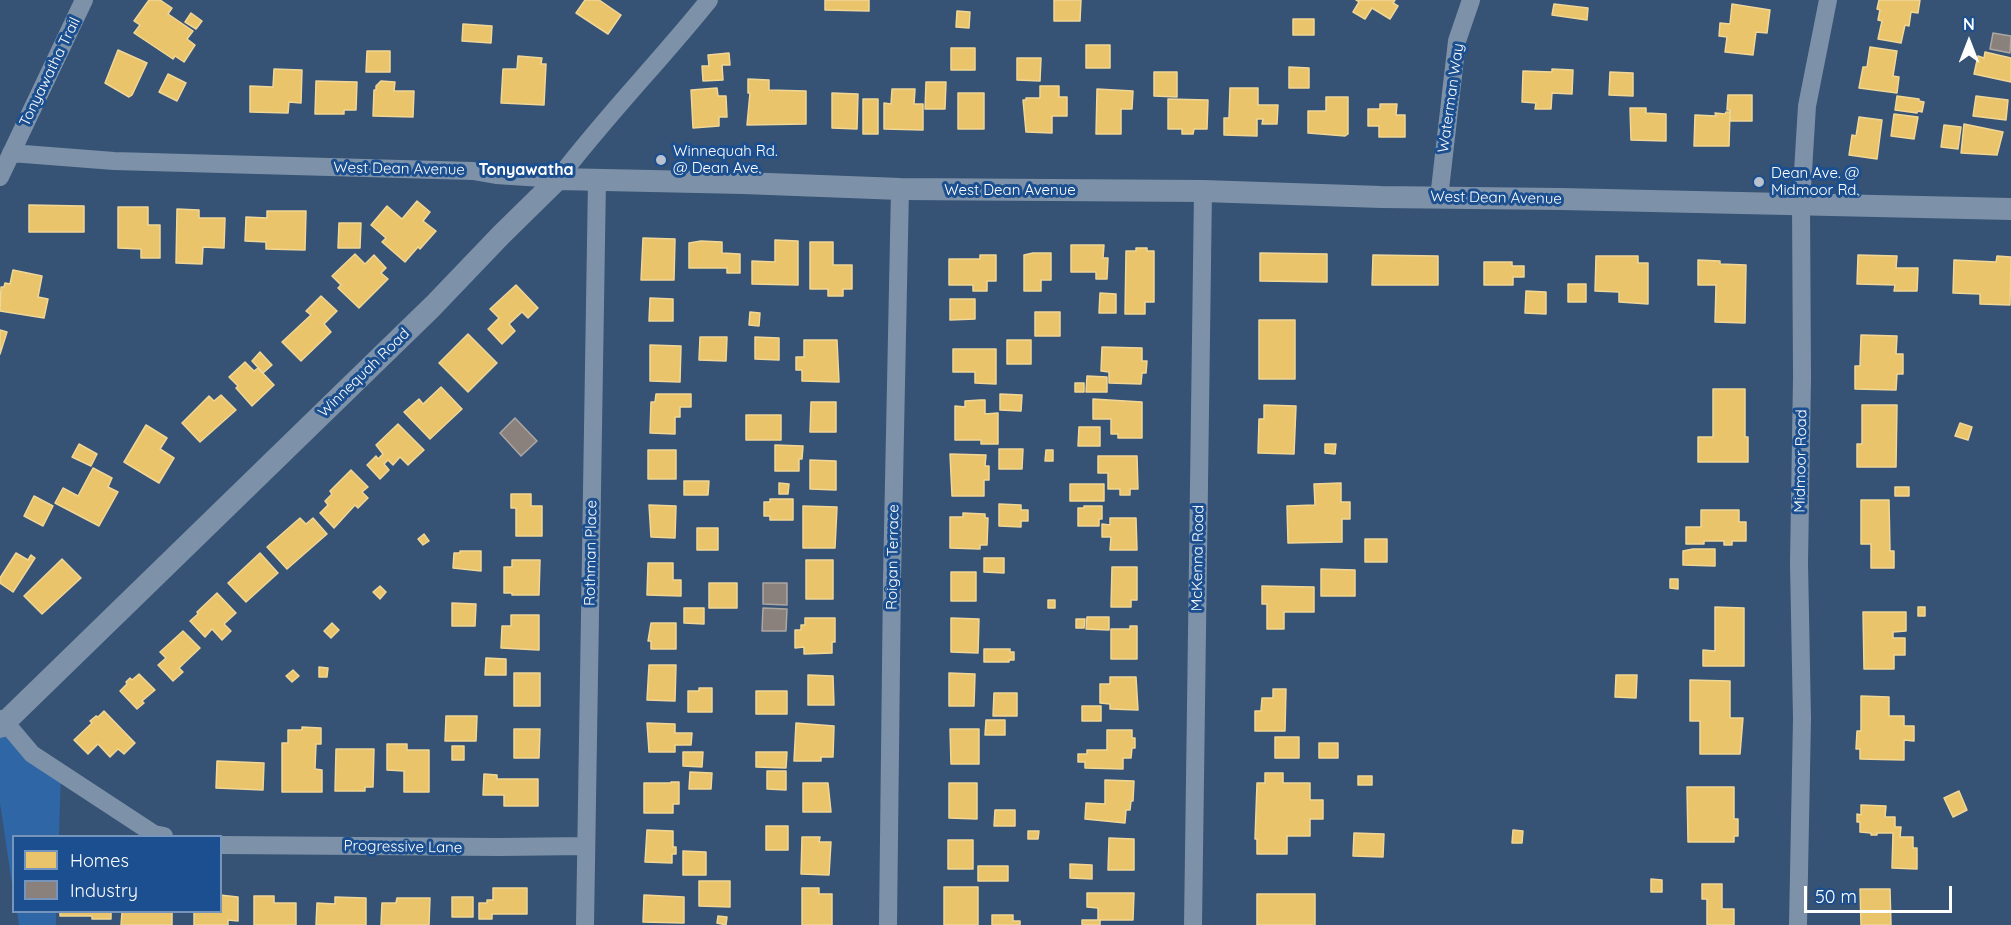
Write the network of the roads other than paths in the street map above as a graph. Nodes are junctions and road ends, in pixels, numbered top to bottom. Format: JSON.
{"nodes":[{"id":1,"x":84,"y":0,"type":"edge"},
{"id":2,"x":709,"y":0,"type":"edge"},
{"id":3,"x":1471,"y":0,"type":"edge"},
{"id":4,"x":1828,"y":0,"type":"edge"},
{"id":5,"x":11,"y":153,"type":"junction"},
{"id":6,"x":0,"y":177,"type":"edge"},
{"id":7,"x":558,"y":179,"type":"junction"},
{"id":8,"x":597,"y":180,"type":"junction"},
{"id":9,"x":900,"y":189,"type":"junction"},
{"id":10,"x":1203,"y":191,"type":"junction"},
{"id":11,"x":1438,"y":198,"type":"junction"},
{"id":12,"x":1801,"y":204,"type":"junction"},
{"id":13,"x":2011,"y":209,"type":"edge"},
{"id":14,"x":2,"y":723,"type":"edge"},
{"id":15,"x":157,"y":835,"type":"edge"},
{"id":16,"x":222,"y":845,"type":"edge"},
{"id":17,"x":586,"y":846,"type":"junction"},
{"id":18,"x":585,"y":925,"type":"edge"},
{"id":19,"x":888,"y":925,"type":"edge"},
{"id":20,"x":1193,"y":925,"type":"edge"},
{"id":21,"x":1798,"y":925,"type":"edge"}],
"edges":[{"from":1,"to":5,"type":"street","name":"Tonyawatha Trail"},
{"from":2,"to":7,"type":"street","name":"Winnequah Road"},
{"from":3,"to":11,"type":"street","name":"Waterman Way"},
{"from":4,"to":12,"type":"street","name":"Midmoor Road"},
{"from":5,"to":6,"type":"street","name":"Tonyawatha Trail"},
{"from":5,"to":7,"type":"street","name":"West Dean Avenue"},
{"from":7,"to":8,"type":"street","name":"West Dean Avenue"},
{"from":7,"to":14,"type":"street","name":"Winnequah Road"},
{"from":8,"to":9,"type":"street","name":"West Dean Avenue"},
{"from":8,"to":17,"type":"street","name":"Rothman Place"},
{"from":9,"to":10,"type":"street","name":"West Dean Avenue"},
{"from":9,"to":19,"type":"street","name":"Roigan Terrace"},
{"from":10,"to":11,"type":"street","name":"West Dean Avenue"},
{"from":10,"to":20,"type":"street","name":"McKenna Road"},
{"from":11,"to":12,"type":"street","name":"West Dean Avenue"},
{"from":12,"to":13,"type":"street","name":"West Dean Avenue"},
{"from":12,"to":21,"type":"street","name":"Midmoor Road"},
{"from":14,"to":15,"type":"street"},
{"from":16,"to":17,"type":"street","name":"Progressive Lane"},
{"from":17,"to":18,"type":"street","name":"Rothman Place"}]}
